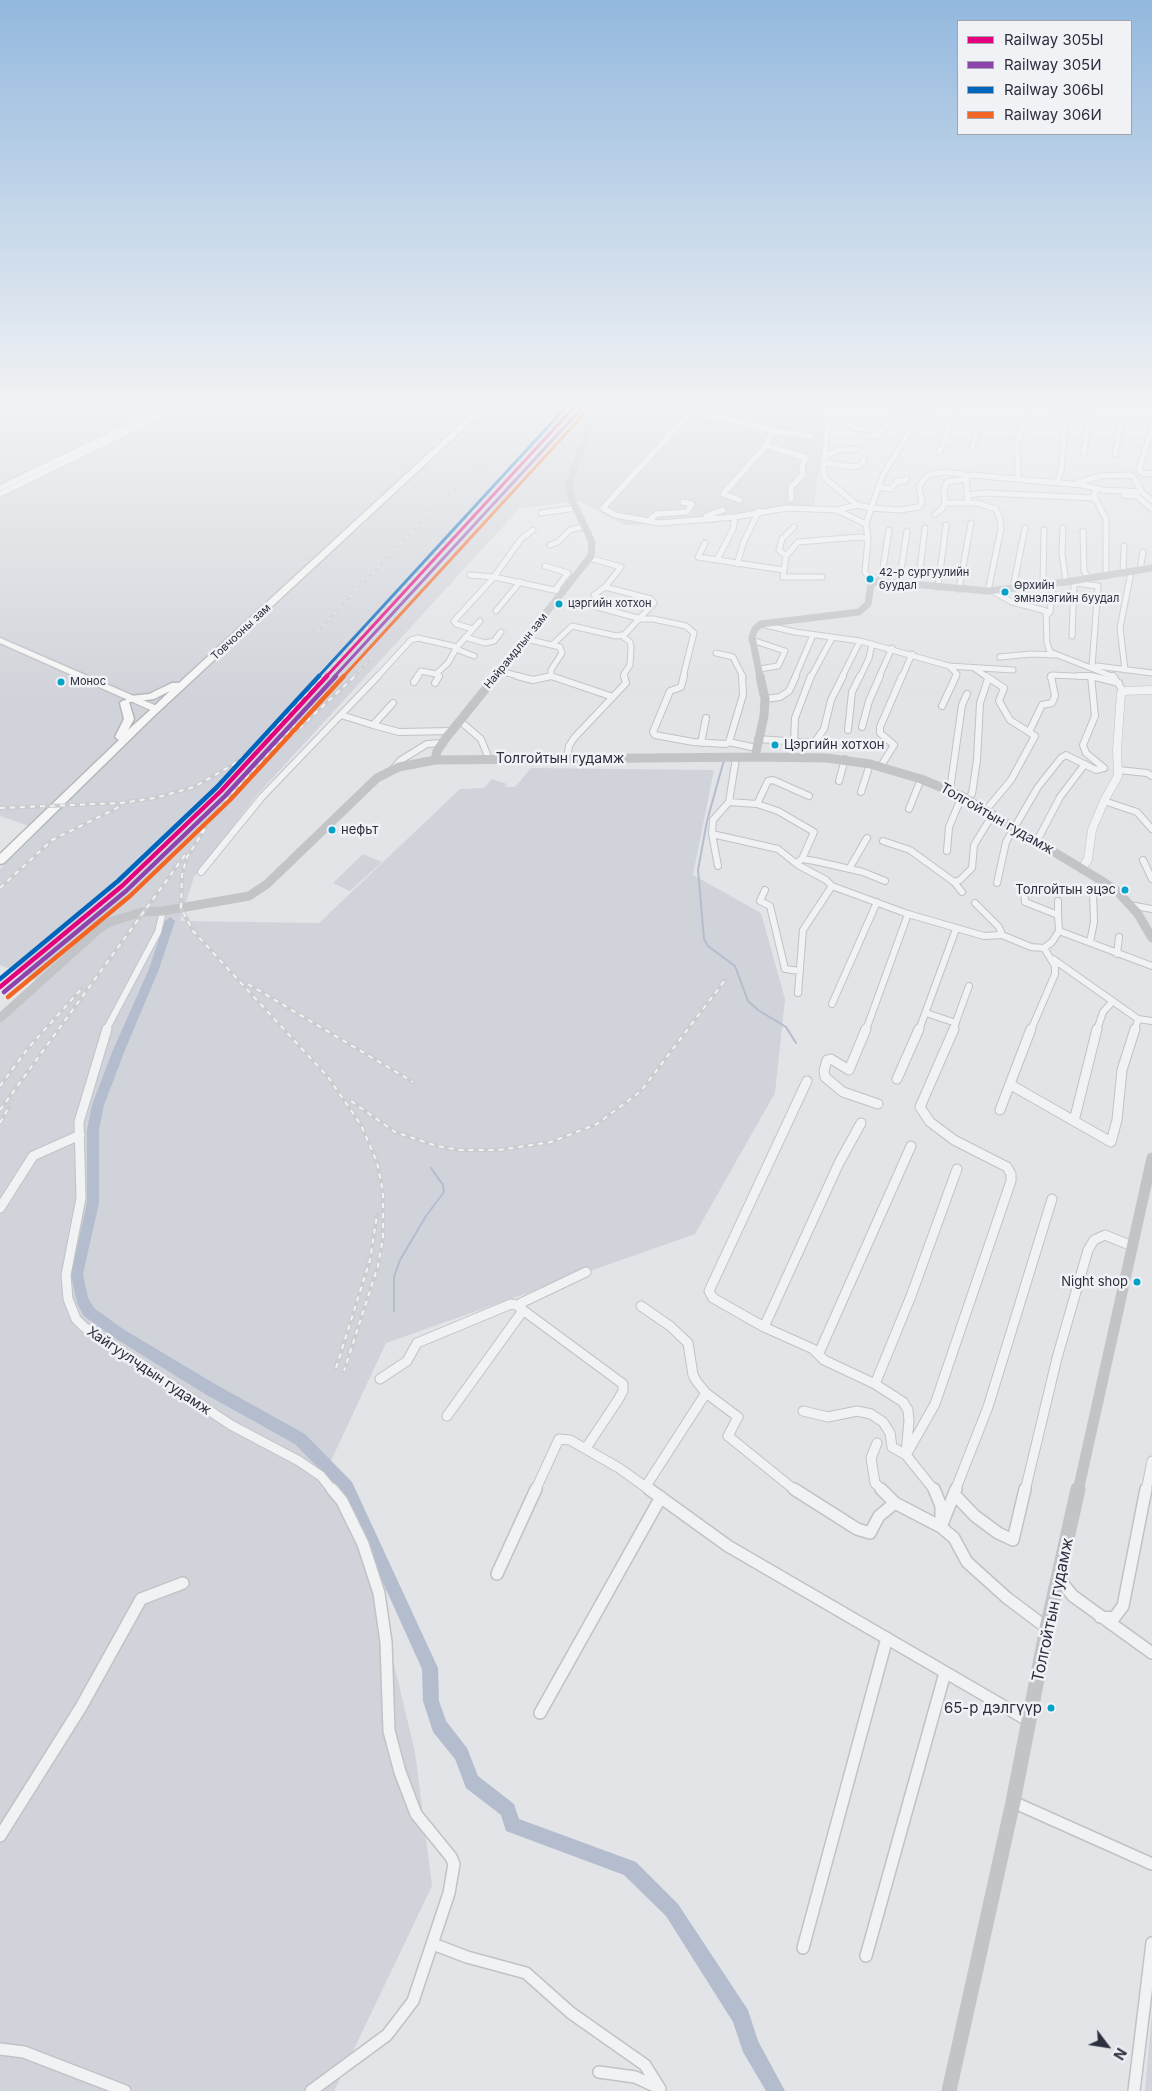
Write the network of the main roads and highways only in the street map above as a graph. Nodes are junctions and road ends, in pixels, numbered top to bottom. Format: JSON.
{"nodes":[{"id":1,"x":372,"y":504,"type":"edge"},
{"id":2,"x":377,"y":504,"type":"edge"},
{"id":3,"x":574,"y":504,"type":"edge"},
{"id":4,"x":1152,"y":568,"type":"edge"},
{"id":5,"x":0,"y":640,"type":"edge"},
{"id":6,"x":0,"y":646,"type":"edge"},
{"id":7,"x":177,"y":684,"type":"junction"},
{"id":8,"x":128,"y":701,"type":"junction"},
{"id":9,"x":151,"y":711,"type":"junction"},
{"id":10,"x":120,"y":737,"type":"junction"},
{"id":11,"x":755,"y":752,"type":"junction"},
{"id":12,"x":435,"y":760,"type":"junction"},
{"id":13,"x":0,"y":853,"type":"edge"},
{"id":14,"x":0,"y":860,"type":"edge"},
{"id":15,"x":1152,"y":938,"type":"edge"},
{"id":16,"x":0,"y":1018,"type":"edge"},
{"id":17,"x":1152,"y":1158,"type":"edge"},
{"id":18,"x":1150,"y":1182,"type":"edge"},
{"id":19,"x":949,"y":2091,"type":"edge"}],
"edges":[{"from":1,"to":7,"type":"highway","name":"Товчооны зам"},
{"from":2,"to":9,"type":"highway","name":"Товчооны зам"},
{"from":3,"to":12,"type":"main road","name":"Найрамдлын зам"},
{"from":4,"to":11,"type":"main road"},
{"from":5,"to":8,"type":"main road"},
{"from":6,"to":8,"type":"main road"},
{"from":7,"to":8,"type":"highway"},
{"from":7,"to":9,"type":"highway","name":"Товчооны зам"},
{"from":8,"to":9,"type":"main road"},
{"from":8,"to":10,"type":"highway"},
{"from":9,"to":10,"type":"highway","name":"Товчооны зам"},
{"from":9,"to":14,"type":"highway","name":"Товчооны зам"},
{"from":10,"to":13,"type":"highway","name":"Товчооны зам"},
{"from":11,"to":12,"type":"main road","name":"Толгойтын гудамж"},
{"from":11,"to":15,"type":"main road","name":"Толгойтын гудамж"},
{"from":12,"to":16,"type":"main road","name":"Толгойтын гудамж"},
{"from":17,"to":18,"type":"main road","name":"Толгойтын гудамж"},
{"from":18,"to":19,"type":"main road","name":"Толгойтын гудамж"}]}
